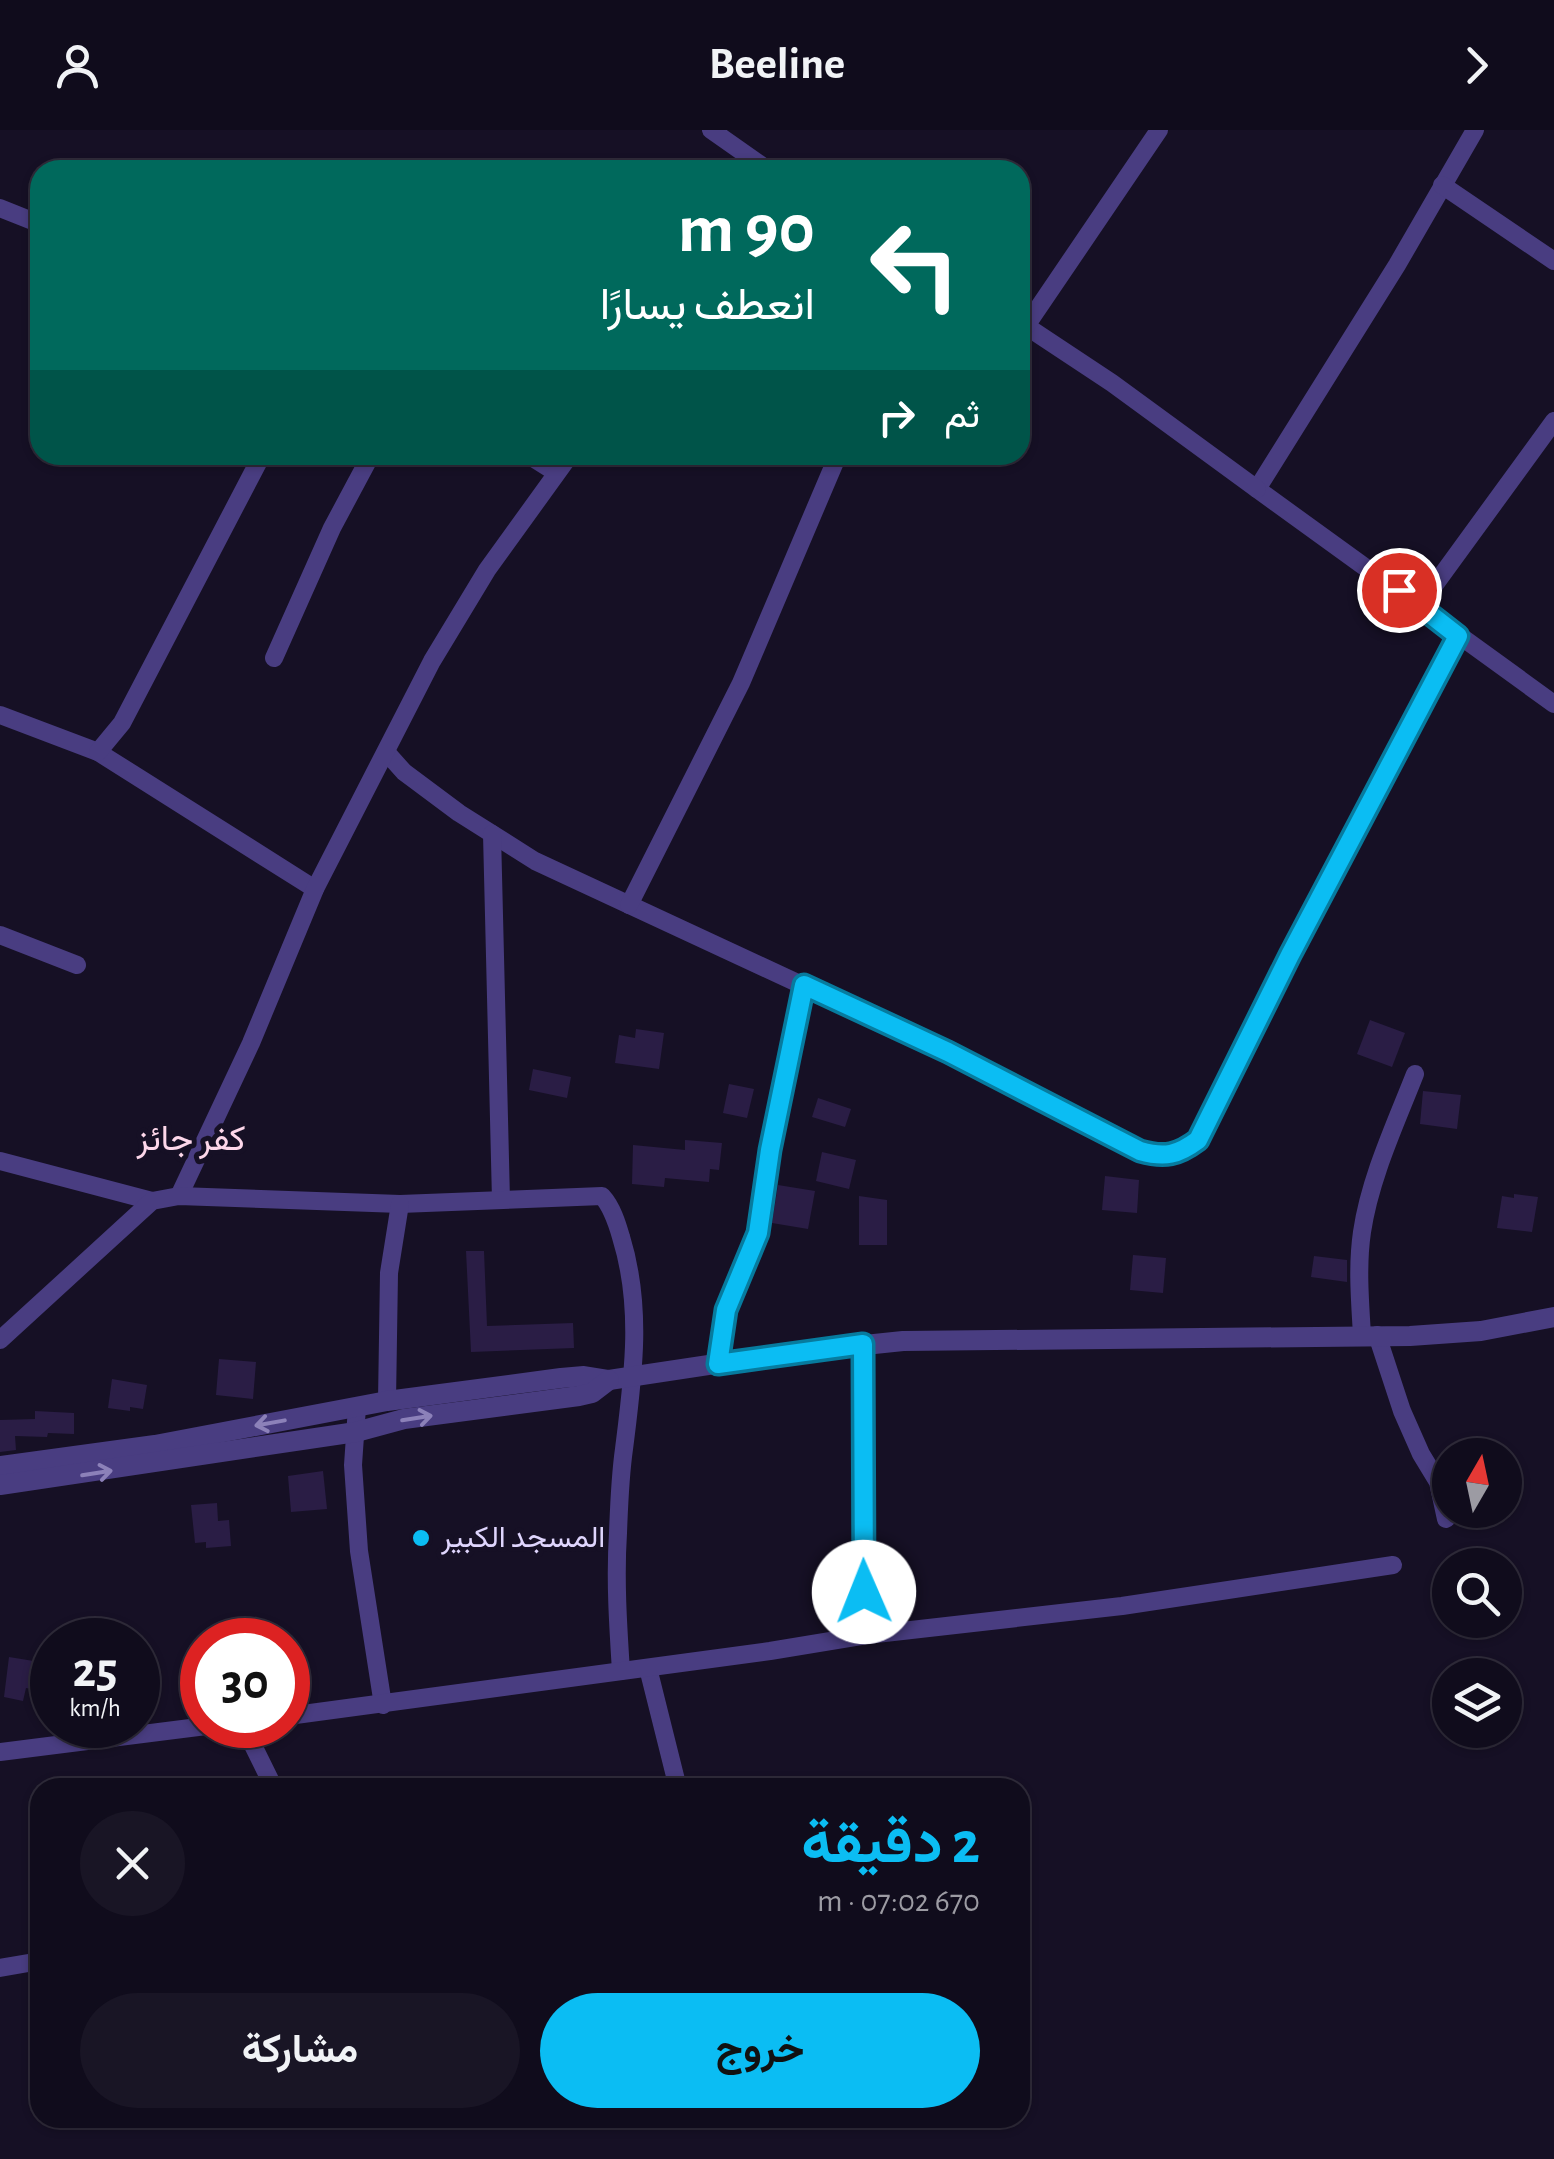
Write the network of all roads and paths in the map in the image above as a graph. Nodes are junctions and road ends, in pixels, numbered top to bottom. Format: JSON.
{"nodes":[{"id":1,"x":711,"y":130,"type":"edge"},
{"id":2,"x":1159,"y":130,"type":"edge"},
{"id":3,"x":1476,"y":130,"type":"edge"},
{"id":4,"x":754,"y":160,"type":"edge"},
{"id":5,"x":1442,"y":186,"type":"junction"},
{"id":6,"x":0,"y":208,"type":"edge"},
{"id":7,"x":30,"y":220,"type":"edge"},
{"id":8,"x":1554,"y":261,"type":"edge"},
{"id":9,"x":1030,"y":314,"type":"edge"},
{"id":10,"x":1030,"y":329,"type":"edge"},
{"id":11,"x":1554,"y":421,"type":"edge"},
{"id":12,"x":257,"y":465,"type":"edge"},
{"id":13,"x":365,"y":465,"type":"edge"},
{"id":14,"x":544,"y":465,"type":"edge"},
{"id":15,"x":562,"y":465,"type":"edge"},
{"id":16,"x":834,"y":465,"type":"edge"},
{"id":17,"x":556,"y":472,"type":"junction"},
{"id":18,"x":1257,"y":489,"type":"junction"},
{"id":19,"x":1420,"y":606,"type":"junction"},
{"id":20,"x":1458,"y":636,"type":"junction"},
{"id":21,"x":274,"y":658,"type":"dead end"},
{"id":22,"x":1554,"y":704,"type":"edge"},
{"id":23,"x":0,"y":715,"type":"edge"},
{"id":24,"x":98,"y":752,"type":"junction"},
{"id":25,"x":388,"y":753,"type":"junction"},
{"id":26,"x":492,"y":834,"type":"junction"},
{"id":27,"x":315,"y":889,"type":"junction"},
{"id":28,"x":629,"y":905,"type":"junction"},
{"id":29,"x":0,"y":935,"type":"edge"},
{"id":30,"x":77,"y":965,"type":"dead end"},
{"id":31,"x":804,"y":985,"type":"junction"},
{"id":32,"x":1415,"y":1074,"type":"dead end"},
{"id":33,"x":0,"y":1161,"type":"edge"},
{"id":34,"x":178,"y":1196,"type":"junction"},
{"id":35,"x":500,"y":1200,"type":"junction"},
{"id":36,"x":152,"y":1201,"type":"junction"},
{"id":37,"x":400,"y":1204,"type":"junction"},
{"id":38,"x":1554,"y":1317,"type":"edge"},
{"id":39,"x":1370,"y":1335,"type":"junction"},
{"id":40,"x":0,"y":1340,"type":"edge"},
{"id":41,"x":863,"y":1344,"type":"junction"},
{"id":42,"x":718,"y":1364,"type":"junction"},
{"id":43,"x":633,"y":1376,"type":"junction"},
{"id":44,"x":609,"y":1380,"type":"junction"},
{"id":45,"x":387,"y":1401,"type":"junction"},
{"id":46,"x":357,"y":1407,"type":"junction"},
{"id":47,"x":356,"y":1432,"type":"junction"},
{"id":48,"x":0,"y":1466,"type":"edge"},
{"id":49,"x":1432,"y":1473,"type":"edge"},
{"id":50,"x":0,"y":1485,"type":"edge"},
{"id":51,"x":1393,"y":1565,"type":"dead end"},
{"id":52,"x":867,"y":1635,"type":"junction"},
{"id":53,"x":648,"y":1668,"type":"junction"},
{"id":54,"x":621,"y":1671,"type":"junction"},
{"id":55,"x":384,"y":1705,"type":"junction"},
{"id":56,"x":310,"y":1713,"type":"edge"},
{"id":57,"x":180,"y":1729,"type":"edge"},
{"id":58,"x":255,"y":1748,"type":"edge"},
{"id":59,"x":0,"y":1752,"type":"edge"},
{"id":60,"x":269,"y":1778,"type":"edge"},
{"id":61,"x":676,"y":1778,"type":"edge"},
{"id":62,"x":30,"y":1963,"type":"edge"},
{"id":63,"x":0,"y":1968,"type":"edge"}],
"edges":[{"from":1,"to":4,"type":"street"},
{"from":2,"to":9,"type":"street"},
{"from":3,"to":5,"type":"street"},
{"from":5,"to":8,"type":"street"},
{"from":5,"to":18,"type":"street"},
{"from":6,"to":7,"type":"street"},
{"from":10,"to":18,"type":"street"},
{"from":11,"to":19,"type":"street"},
{"from":12,"to":24,"type":"street"},
{"from":13,"to":21,"type":"street"},
{"from":14,"to":17,"type":"street"},
{"from":15,"to":17,"type":"street"},
{"from":16,"to":28,"type":"street"},
{"from":17,"to":25,"type":"street"},
{"from":18,"to":19,"type":"street"},
{"from":19,"to":20,"type":"street"},
{"from":20,"to":22,"type":"street"},
{"from":20,"to":31,"type":"street"},
{"from":23,"to":24,"type":"street"},
{"from":24,"to":27,"type":"street"},
{"from":25,"to":26,"type":"street"},
{"from":25,"to":27,"type":"street"},
{"from":26,"to":28,"type":"street"},
{"from":26,"to":35,"type":"street"},
{"from":27,"to":34,"type":"street"},
{"from":28,"to":31,"type":"street"},
{"from":29,"to":30,"type":"street"},
{"from":31,"to":42,"type":"street"},
{"from":32,"to":39,"type":"street"},
{"from":33,"to":36,"type":"street"},
{"from":34,"to":36,"type":"street"},
{"from":34,"to":37,"type":"street"},
{"from":35,"to":37,"type":"street"},
{"from":35,"to":43,"type":"street"},
{"from":36,"to":40,"type":"street"},
{"from":37,"to":45,"type":"street"},
{"from":38,"to":39,"type":"street"},
{"from":39,"to":41,"type":"street"},
{"from":39,"to":49,"type":"street"},
{"from":41,"to":42,"type":"street"},
{"from":41,"to":52,"type":"street"},
{"from":42,"to":43,"type":"street"},
{"from":43,"to":44,"type":"street"},
{"from":43,"to":54,"type":"street"},
{"from":44,"to":45,"type":"street"},
{"from":47,"to":44,"type":"street","one_way":true},
{"from":45,"to":46,"type":"street"},
{"from":46,"to":47,"type":"street"},
{"from":46,"to":48,"type":"street","one_way":true},
{"from":50,"to":47,"type":"street","one_way":true},
{"from":47,"to":55,"type":"street"},
{"from":51,"to":52,"type":"street"},
{"from":52,"to":53,"type":"street"},
{"from":53,"to":54,"type":"street"},
{"from":53,"to":61,"type":"street"},
{"from":54,"to":55,"type":"street"},
{"from":55,"to":56,"type":"street"},
{"from":57,"to":59,"type":"street"},
{"from":58,"to":60,"type":"street"},
{"from":62,"to":63,"type":"street"}]}
